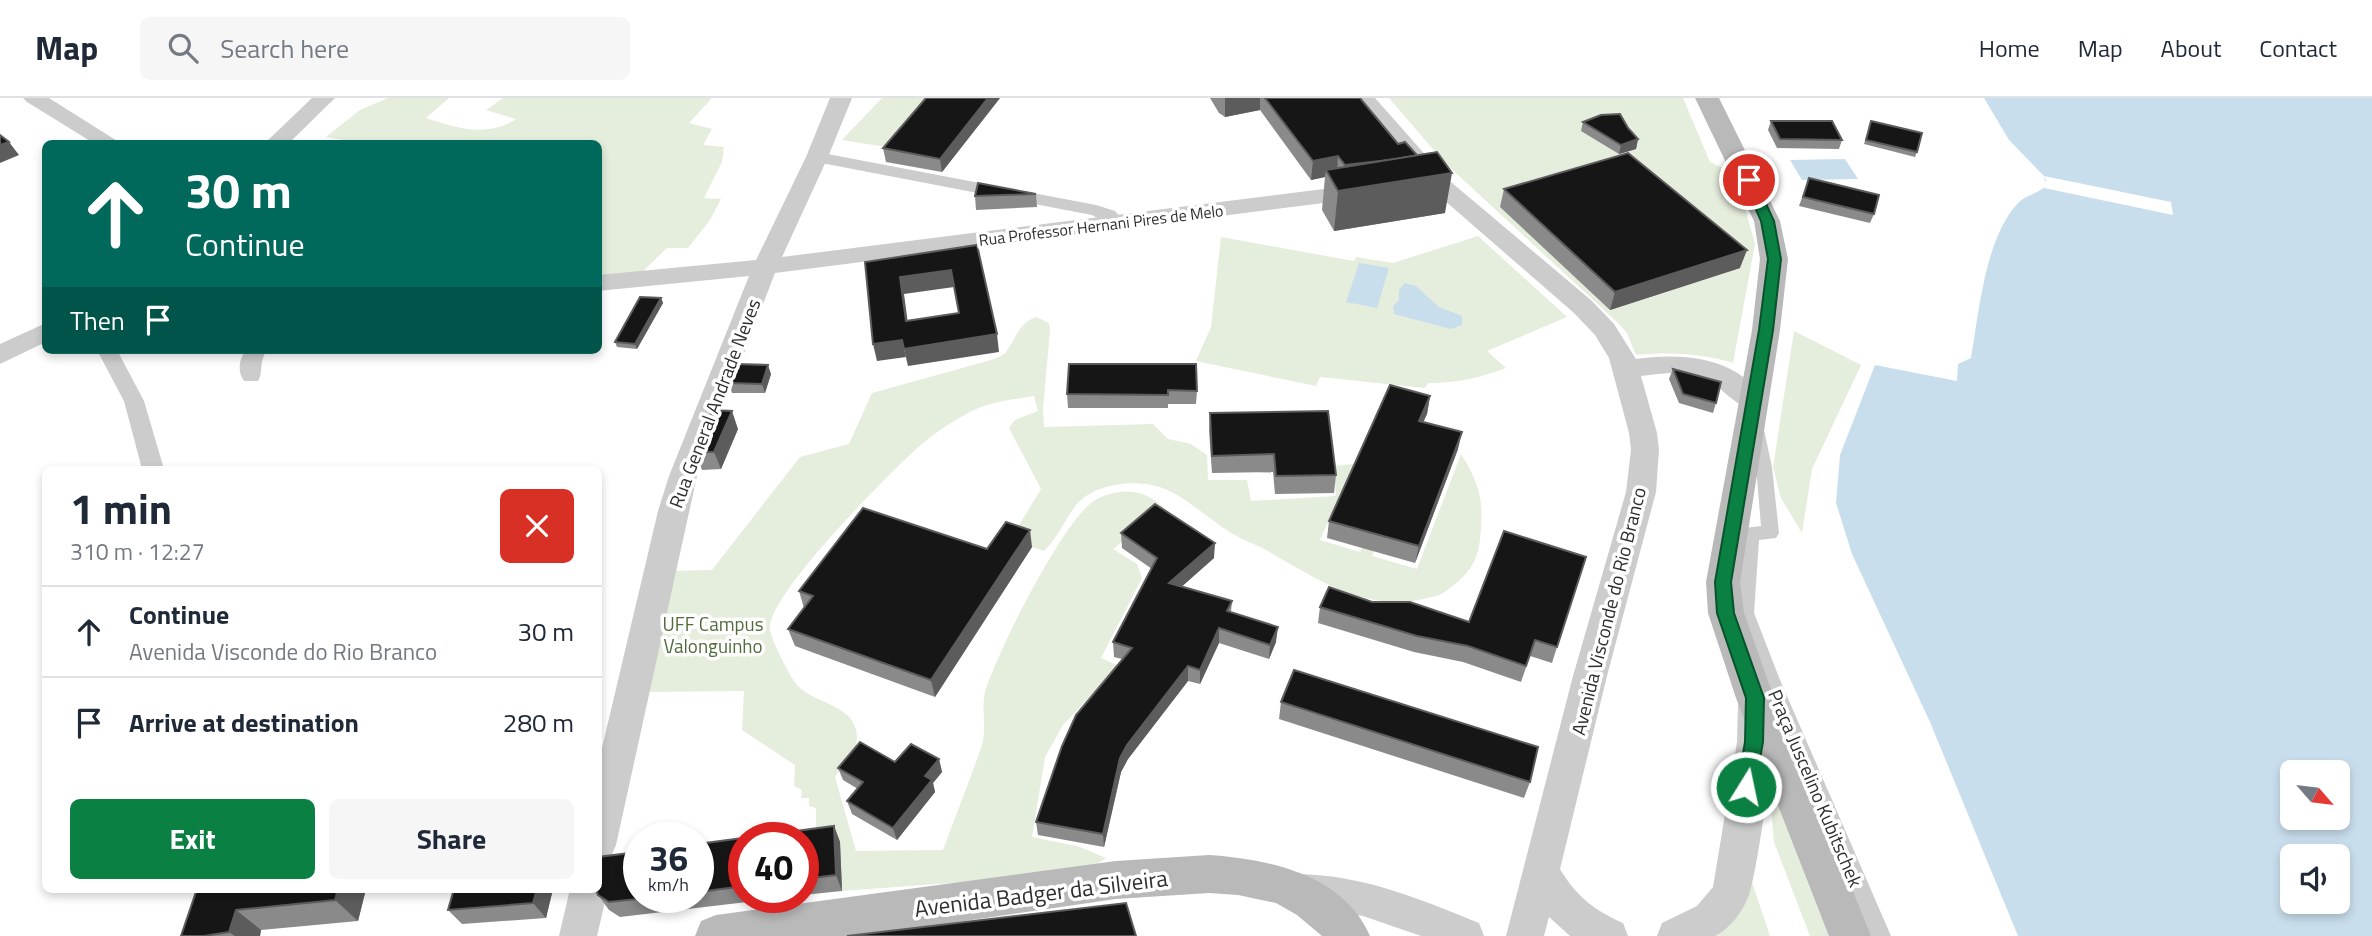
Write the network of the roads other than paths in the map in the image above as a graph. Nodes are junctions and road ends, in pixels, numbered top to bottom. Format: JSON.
{"nodes":[{"id":1,"x":34,"y":98,"type":"edge"},
{"id":2,"x":324,"y":98,"type":"edge"},
{"id":3,"x":841,"y":98,"type":"edge"},
{"id":4,"x":1364,"y":98,"type":"edge"},
{"id":5,"x":1707,"y":98,"type":"edge"},
{"id":6,"x":104,"y":140,"type":"edge"},
{"id":7,"x":279,"y":140,"type":"edge"},
{"id":8,"x":817,"y":157,"type":"junction"},
{"id":9,"x":1384,"y":189,"type":"edge"},
{"id":10,"x":1116,"y":223,"type":"junction"},
{"id":11,"x":765,"y":267,"type":"junction"},
{"id":12,"x":602,"y":283,"type":"edge"},
{"id":13,"x":42,"y":333,"type":"edge"},
{"id":14,"x":109,"y":354,"type":"edge"},
{"id":15,"x":254,"y":354,"type":"edge"},
{"id":16,"x":0,"y":355,"type":"edge"},
{"id":17,"x":1626,"y":370,"type":"junction"},
{"id":18,"x":251,"y":376,"type":"dead end"},
{"id":19,"x":1753,"y":405,"type":"junction"},
{"id":20,"x":152,"y":466,"type":"edge"},
{"id":21,"x":1755,"y":698,"type":"junction"},
{"id":22,"x":602,"y":827,"type":"edge"},
{"id":23,"x":1541,"y":870,"type":"junction"},
{"id":24,"x":1298,"y":892,"type":"junction"},
{"id":25,"x":588,"y":893,"type":"edge"},
{"id":26,"x":578,"y":936,"type":"edge"},
{"id":27,"x":716,"y":936,"type":"edge"},
{"id":28,"x":1349,"y":936,"type":"edge"},
{"id":29,"x":1465,"y":936,"type":"edge"},
{"id":30,"x":1525,"y":936,"type":"edge"},
{"id":31,"x":1609,"y":936,"type":"edge"},
{"id":32,"x":1676,"y":936,"type":"edge"},
{"id":33,"x":1850,"y":936,"type":"edge"},
{"id":34,"x":1880,"y":936,"type":"edge"}],
"edges":[{"from":1,"to":6,"type":"street"},
{"from":2,"to":7,"type":"street"},
{"from":3,"to":8,"type":"street","name":"Rua General Andrade Neves"},
{"from":4,"to":17,"type":"street","name":"Avenida Visconde do Rio Branco"},
{"from":5,"to":19,"type":"main road"},
{"from":8,"to":10,"type":"street"},
{"from":8,"to":11,"type":"street","name":"Rua General Andrade Neves"},
{"from":9,"to":10,"type":"street","name":"Rua Professor Hernani Pires de Melo"},
{"from":10,"to":11,"type":"street","name":"Rua Professor Hernani Pires de Melo"},
{"from":11,"to":12,"type":"street","name":"Rua Professor Hernani Pires de Melo"},
{"from":11,"to":22,"type":"street","name":"Rua General Andrade Neves"},
{"from":13,"to":16,"type":"street"},
{"from":14,"to":20,"type":"street"},
{"from":15,"to":18,"type":"street"},
{"from":17,"to":19,"type":"street"},
{"from":17,"to":23,"type":"street","name":"Avenida Visconde do Rio Branco"},
{"from":19,"to":21,"type":"main road"},
{"from":19,"to":34,"type":"street","name":"Praça Juscelino Kubitschek"},
{"from":21,"to":32,"type":"street"},
{"from":21,"to":33,"type":"main road"},
{"from":23,"to":30,"type":"street","name":"Avenida Visconde do Rio Branco"},
{"from":23,"to":31,"type":"street"},
{"from":24,"to":27,"type":"main road","name":"Avenida Badger da Silveira"},
{"from":24,"to":28,"type":"main road","name":"Avenida Badger da Silveira"},
{"from":24,"to":29,"type":"street"},
{"from":25,"to":26,"type":"street"}]}
